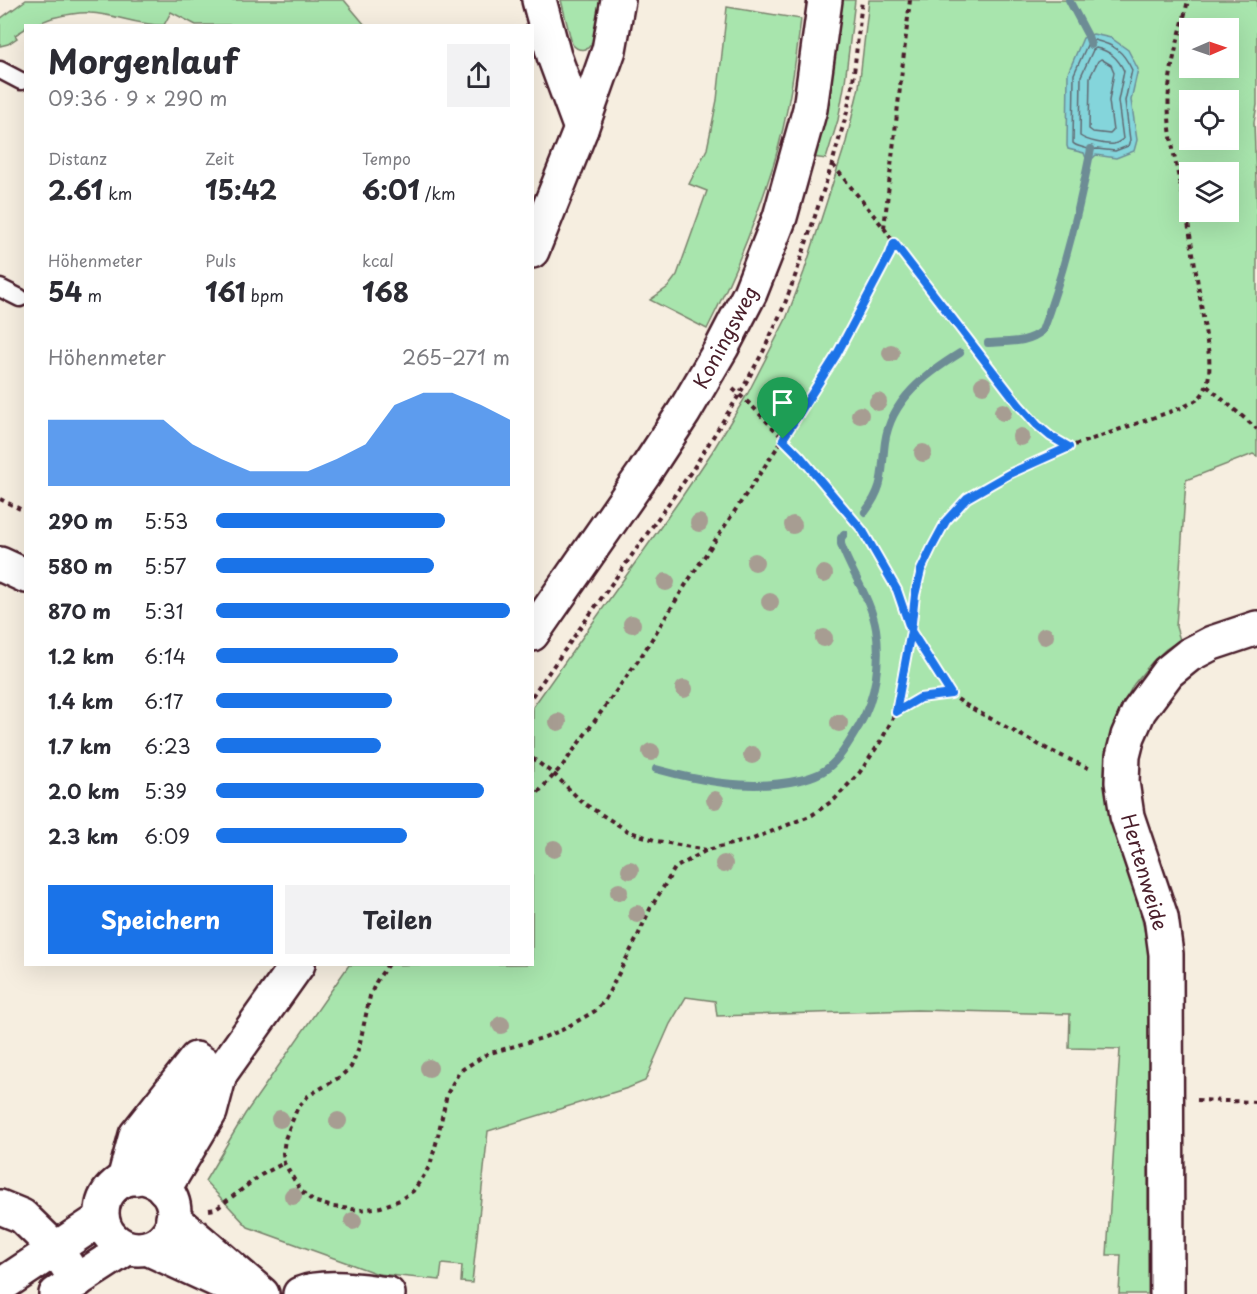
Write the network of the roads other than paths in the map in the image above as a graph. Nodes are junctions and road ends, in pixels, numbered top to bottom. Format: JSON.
{"nodes":[{"id":1,"x":539,"y":0,"type":"edge"},
{"id":2,"x":618,"y":0,"type":"edge"},
{"id":3,"x":825,"y":0,"type":"edge"},
{"id":4,"x":0,"y":70,"type":"edge"},
{"id":5,"x":21,"y":81,"type":"dead end"},
{"id":6,"x":580,"y":129,"type":"junction"},
{"id":7,"x":534,"y":246,"type":"edge"},
{"id":8,"x":0,"y":288,"type":"edge"},
{"id":9,"x":20,"y":298,"type":"dead end"},
{"id":10,"x":0,"y":564,"type":"edge"},
{"id":11,"x":24,"y":575,"type":"edge"},
{"id":12,"x":1257,"y":628,"type":"edge"},
{"id":13,"x":534,"y":631,"type":"edge"},
{"id":14,"x":297,"y":966,"type":"edge"},
{"id":15,"x":149,"y":1191,"type":"junction"},
{"id":16,"x":0,"y":1208,"type":"edge"},
{"id":17,"x":102,"y":1218,"type":"junction"},
{"id":18,"x":137,"y":1248,"type":"junction"},
{"id":19,"x":56,"y":1249,"type":"junction"},
{"id":20,"x":0,"y":1286,"type":"edge"},
{"id":21,"x":67,"y":1287,"type":"edge"},
{"id":22,"x":248,"y":1294,"type":"edge"},
{"id":23,"x":262,"y":1294,"type":"edge"},
{"id":24,"x":300,"y":1294,"type":"edge"},
{"id":25,"x":387,"y":1294,"type":"edge"},
{"id":26,"x":1167,"y":1294,"type":"edge"}],
"edges":[{"from":1,"to":6,"type":"main road"},
{"from":2,"to":6,"type":"main road"},
{"from":3,"to":13,"type":"main road","name":"Koningsweg"},
{"from":4,"to":5,"type":"lane"},
{"from":6,"to":7,"type":"main road"},
{"from":8,"to":9,"type":"lane"},
{"from":10,"to":11,"type":"main road"},
{"from":12,"to":26,"type":"main road","name":"Hertenweide"},
{"from":14,"to":15,"type":"main road"},
{"from":15,"to":17,"type":"main road"},
{"from":15,"to":18,"type":"main road"},
{"from":15,"to":23,"type":"main road"},
{"from":16,"to":19,"type":"main road"},
{"from":17,"to":18,"type":"main road"},
{"from":17,"to":19,"type":"main road"},
{"from":18,"to":21,"type":"main road"},
{"from":18,"to":22,"type":"main road"},
{"from":19,"to":20,"type":"main road"},
{"from":19,"to":21,"type":"main road"},
{"from":24,"to":25,"type":"main road"}]}
